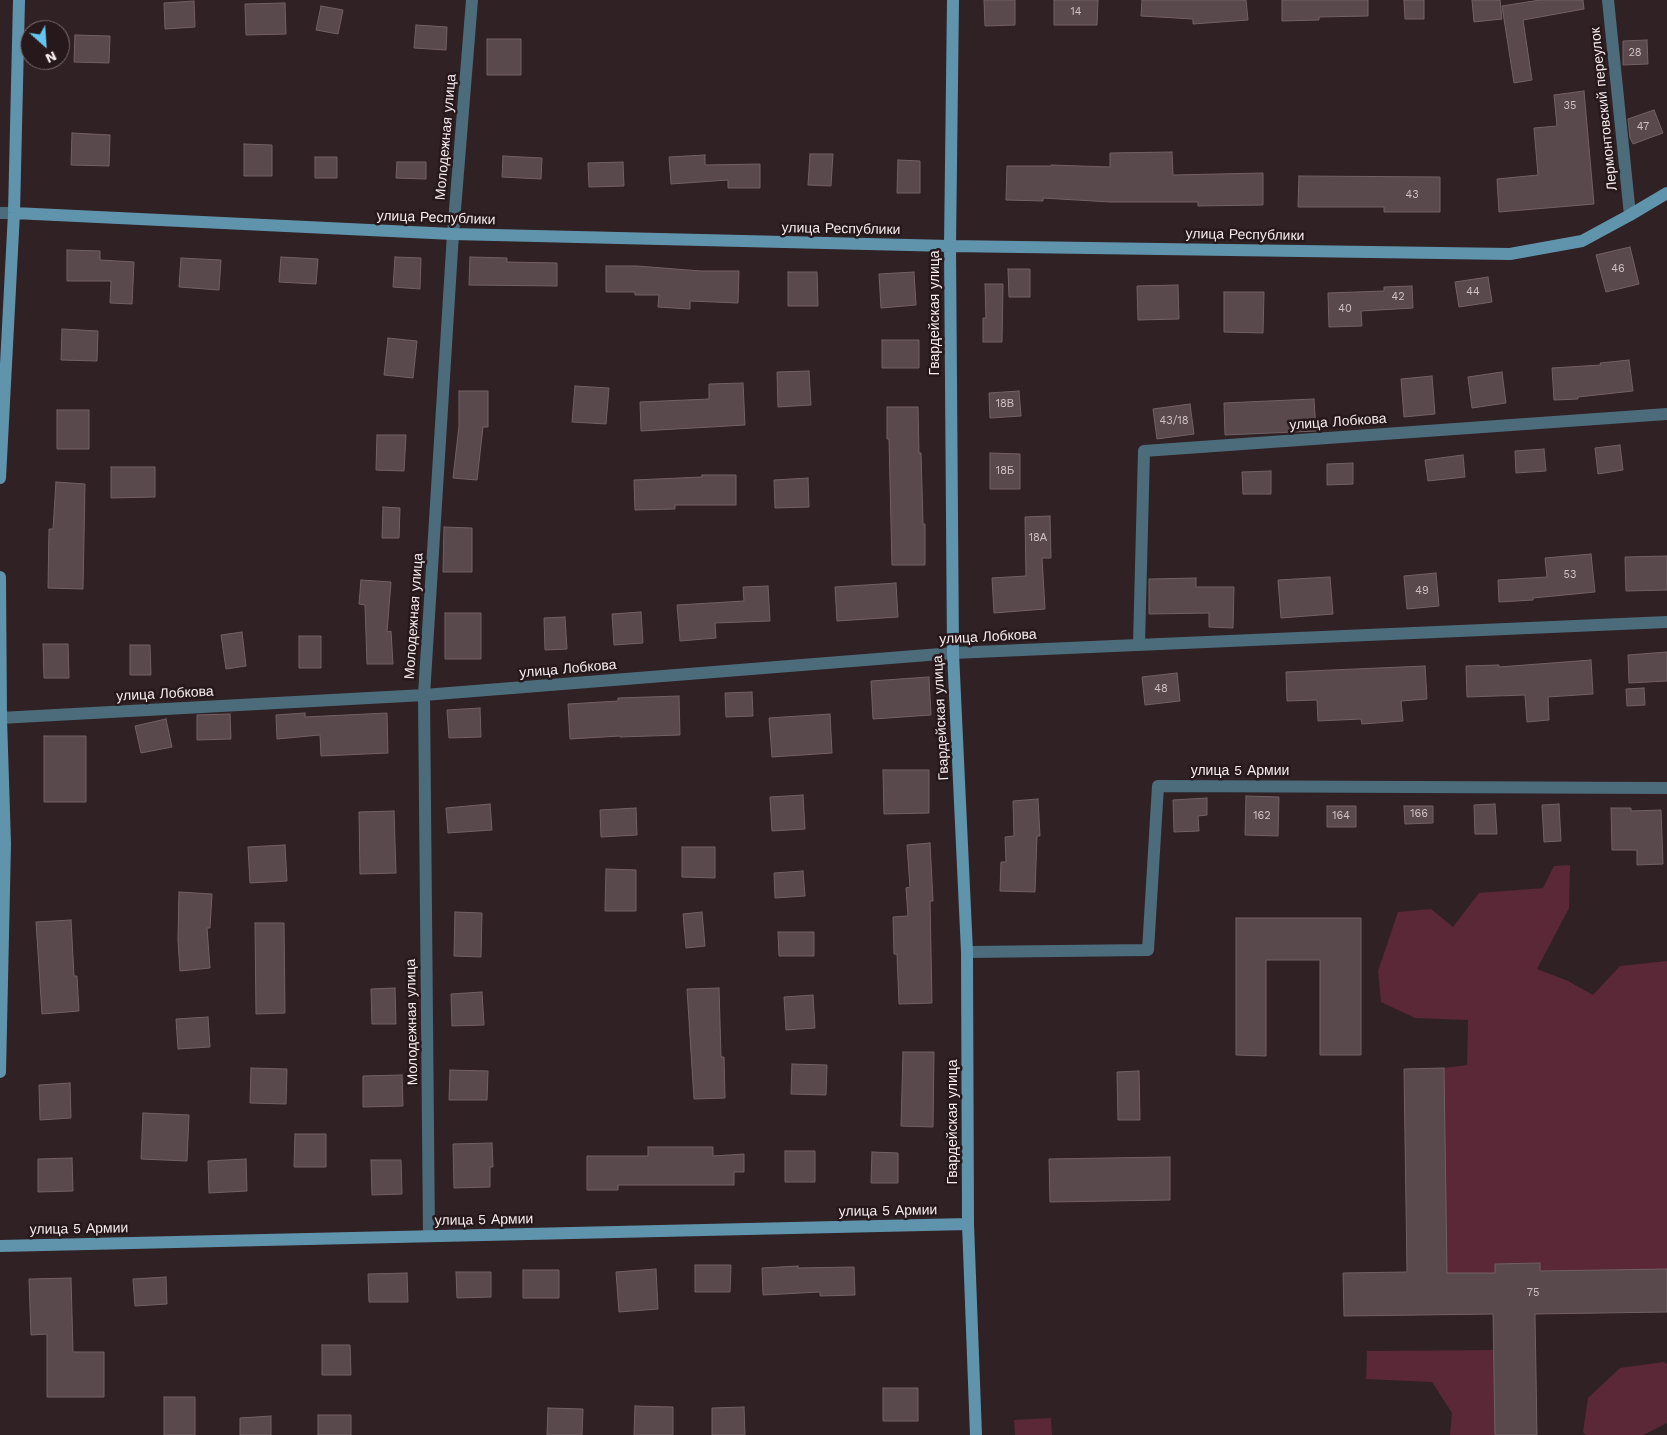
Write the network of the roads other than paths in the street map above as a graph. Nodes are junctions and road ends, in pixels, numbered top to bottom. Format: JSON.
{"nodes":[{"id":1,"x":19,"y":0,"type":"edge"},
{"id":2,"x":472,"y":0,"type":"edge"},
{"id":3,"x":954,"y":0,"type":"edge"},
{"id":4,"x":1608,"y":0,"type":"edge"},
{"id":5,"x":1667,"y":193,"type":"edge"},
{"id":6,"x":0,"y":213,"type":"edge"},
{"id":7,"x":14,"y":213,"type":"junction"},
{"id":8,"x":1630,"y":216,"type":"junction"},
{"id":9,"x":454,"y":234,"type":"junction"},
{"id":10,"x":950,"y":246,"type":"junction"},
{"id":11,"x":1667,"y":414,"type":"edge"},
{"id":12,"x":0,"y":478,"type":"edge"},
{"id":13,"x":0,"y":576,"type":"edge"},
{"id":14,"x":1667,"y":622,"type":"edge"},
{"id":15,"x":1139,"y":644,"type":"junction"},
{"id":16,"x":953,"y":653,"type":"junction"},
{"id":17,"x":424,"y":696,"type":"junction"},
{"id":18,"x":1,"y":718,"type":"edge"},
{"id":19,"x":1667,"y":788,"type":"edge"},
{"id":20,"x":967,"y":952,"type":"junction"},
{"id":21,"x":0,"y":1072,"type":"edge"},
{"id":22,"x":968,"y":1224,"type":"junction"},
{"id":23,"x":429,"y":1236,"type":"junction"},
{"id":24,"x":0,"y":1246,"type":"edge"},
{"id":25,"x":976,"y":1435,"type":"edge"}],
"edges":[{"from":1,"to":7,"type":"main road"},
{"from":2,"to":9,"type":"street","name":"Молодежная улица"},
{"from":3,"to":10,"type":"main road","name":"Гвардейская улица"},
{"from":4,"to":8,"type":"street","name":"Лермонтовский переулок"},
{"from":5,"to":8,"type":"main road","name":"улица Республики"},
{"from":6,"to":7,"type":"street","name":"улица Республики"},
{"from":7,"to":9,"type":"main road","name":"улица Республики"},
{"from":7,"to":12,"type":"main road"},
{"from":8,"to":10,"type":"main road","name":"улица Республики"},
{"from":9,"to":10,"type":"main road","name":"улица Республики"},
{"from":9,"to":17,"type":"street","name":"Молодежная улица"},
{"from":10,"to":16,"type":"main road","name":"Гвардейская улица"},
{"from":11,"to":15,"type":"street","name":"улица Лобкова"},
{"from":13,"to":18,"type":"main road"},
{"from":14,"to":15,"type":"street","name":"улица Лобкова"},
{"from":15,"to":16,"type":"street","name":"улица Лобкова"},
{"from":16,"to":17,"type":"street","name":"улица Лобкова"},
{"from":16,"to":20,"type":"main road","name":"Гвардейская улица"},
{"from":17,"to":18,"type":"street","name":"улица Лобкова"},
{"from":17,"to":23,"type":"street","name":"Молодежная улица"},
{"from":18,"to":21,"type":"main road"},
{"from":19,"to":20,"type":"street","name":"улица 5 Армии"},
{"from":20,"to":22,"type":"main road","name":"Гвардейская улица"},
{"from":22,"to":23,"type":"main road","name":"улица 5 Армии"},
{"from":22,"to":25,"type":"main road","name":"Гвардейская улица"},
{"from":23,"to":24,"type":"main road","name":"улица 5 Армии"}]}
